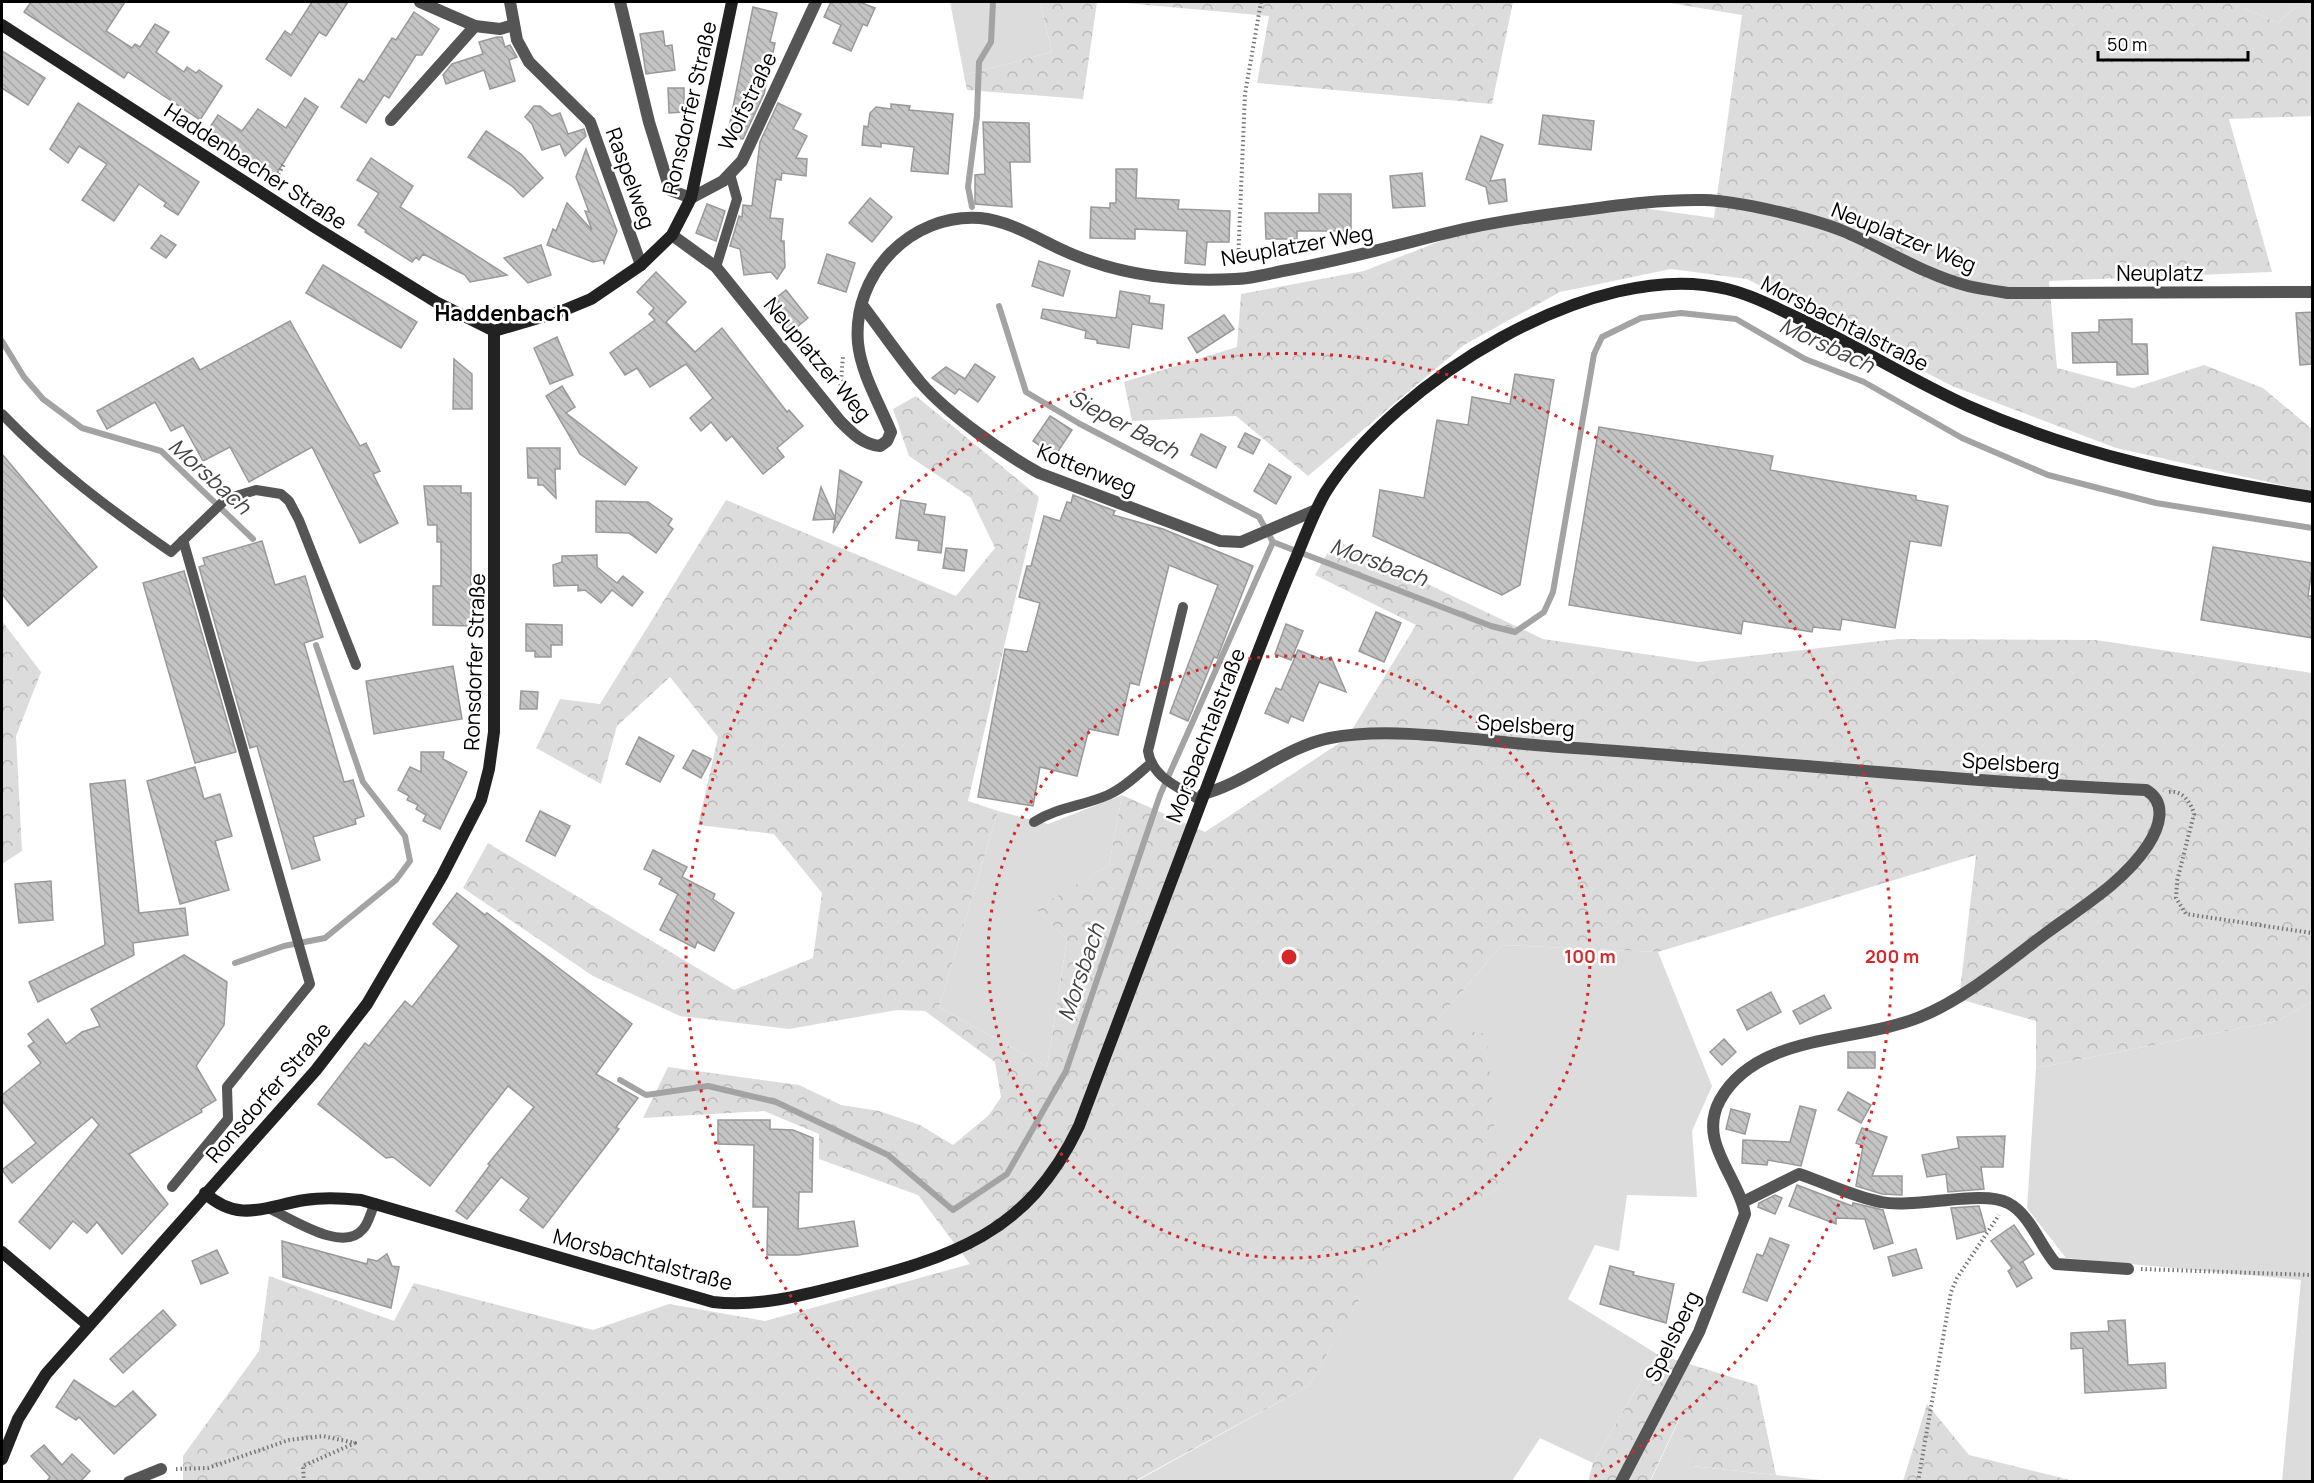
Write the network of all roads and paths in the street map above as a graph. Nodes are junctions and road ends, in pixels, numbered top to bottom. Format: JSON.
{"nodes":[{"id":1,"x":420,"y":2,"type":"edge"},
{"id":2,"x":510,"y":2,"type":"edge"},
{"id":3,"x":620,"y":2,"type":"edge"},
{"id":4,"x":732,"y":2,"type":"edge"},
{"id":5,"x":816,"y":2,"type":"edge"},
{"id":6,"x":1261,"y":2,"type":"edge"},
{"id":7,"x":2,"y":25,"type":"edge"},
{"id":8,"x":513,"y":25,"type":"junction"},
{"id":9,"x":475,"y":26,"type":"junction"},
{"id":10,"x":391,"y":120,"type":"dead end"},
{"id":11,"x":284,"y":164,"type":"dead end"},
{"id":12,"x":730,"y":174,"type":"junction"},
{"id":13,"x":274,"y":182,"type":"dead end"},
{"id":14,"x":691,"y":198,"type":"junction"},
{"id":15,"x":672,"y":235,"type":"junction"},
{"id":16,"x":641,"y":265,"type":"junction"},
{"id":17,"x":716,"y":267,"type":"junction"},
{"id":18,"x":1237,"y":279,"type":"junction"},
{"id":19,"x":2313,"y":292,"type":"edge"},
{"id":20,"x":2008,"y":293,"type":"joint"},
{"id":21,"x":862,"y":305,"type":"junction"},
{"id":22,"x":494,"y":332,"type":"junction"},
{"id":23,"x":843,"y":356,"type":"dead end"},
{"id":24,"x":824,"y":403,"type":"junction"},
{"id":25,"x":2,"y":414,"type":"edge"},
{"id":26,"x":2313,"y":497,"type":"edge"},
{"id":27,"x":1316,"y":510,"type":"junction"},
{"id":28,"x":183,"y":540,"type":"junction"},
{"id":29,"x":1183,"y":607,"type":"dead end"},
{"id":30,"x":356,"y":665,"type":"dead end"},
{"id":31,"x":1154,"y":768,"type":"junction"},
{"id":32,"x":2154,"y":795,"type":"junction"},
{"id":33,"x":1202,"y":798,"type":"junction"},
{"id":34,"x":1034,"y":822,"type":"dead end"},
{"id":35,"x":2313,"y":933,"type":"edge"},
{"id":36,"x":172,"y":1187,"type":"dead end"},
{"id":37,"x":205,"y":1194,"type":"junction"},
{"id":38,"x":1743,"y":1202,"type":"junction"},
{"id":39,"x":375,"y":1203,"type":"junction"},
{"id":40,"x":2008,"y":1203,"type":"junction"},
{"id":41,"x":268,"y":1208,"type":"junction"},
{"id":42,"x":2,"y":1252,"type":"edge"},
{"id":43,"x":2128,"y":1269,"type":"joint"},
{"id":44,"x":2313,"y":1275,"type":"edge"},
{"id":45,"x":88,"y":1325,"type":"junction"},
{"id":46,"x":2,"y":1459,"type":"edge"},
{"id":47,"x":160,"y":1469,"type":"joint"},
{"id":48,"x":129,"y":1482,"type":"edge"},
{"id":49,"x":304,"y":1482,"type":"edge"},
{"id":50,"x":1621,"y":1482,"type":"edge"},
{"id":51,"x":1918,"y":1482,"type":"edge"}],
"edges":[{"from":1,"to":9,"type":"street"},
{"from":2,"to":8,"type":"street","name":"Raspelweg"},
{"from":3,"to":14,"type":"street"},
{"from":4,"to":14,"type":"main road","name":"Ronsdorfer Straße"},
{"from":5,"to":12,"type":"street","name":"Wolfstraße"},
{"from":6,"to":18,"type":"path"},
{"from":7,"to":22,"type":"main road","name":"Haddenbacher Straße"},
{"from":8,"to":9,"type":"street"},
{"from":8,"to":16,"type":"street","name":"Raspelweg"},
{"from":9,"to":10,"type":"street"},
{"from":11,"to":13,"type":"path"},
{"from":12,"to":14,"type":"street","name":"Wolfstraße"},
{"from":12,"to":17,"type":"lane"},
{"from":14,"to":15,"type":"main road","name":"Ronsdorfer Straße"},
{"from":15,"to":16,"type":"main road","name":"Ronsdorfer Straße"},
{"from":15,"to":17,"type":"street","name":"Neuplatzer Weg"},
{"from":16,"to":22,"type":"main road","name":"Ronsdorfer Straße"},
{"from":17,"to":24,"type":"street","name":"Neuplatzer Weg"},
{"from":18,"to":20,"type":"street","name":"Neuplatzer Weg"},
{"from":18,"to":21,"type":"street","name":"Neuplatzer Weg"},
{"from":19,"to":20,"type":"street","name":"Neuplatz"},
{"from":21,"to":24,"type":"street","name":"Neuplatzer Weg"},
{"from":21,"to":27,"type":"street","name":"Kottenweg"},
{"from":22,"to":37,"type":"main road","name":"Ronsdorfer Straße"},
{"from":23,"to":24,"type":"path"},
{"from":25,"to":28,"type":"lane"},
{"from":26,"to":27,"type":"main road","name":"Morsbachtalstraße"},
{"from":27,"to":33,"type":"main road","name":"Morsbachtalstraße"},
{"from":28,"to":30,"type":"lane"},
{"from":28,"to":36,"type":"lane"},
{"from":29,"to":31,"type":"lane"},
{"from":31,"to":33,"type":"lane"},
{"from":31,"to":34,"type":"lane"},
{"from":32,"to":33,"type":"street","name":"Spelsberg"},
{"from":32,"to":35,"type":"path"},
{"from":32,"to":38,"type":"street"},
{"from":33,"to":39,"type":"main road","name":"Morsbachtalstraße"},
{"from":37,"to":41,"type":"main road","name":"Morsbachtalstraße"},
{"from":37,"to":45,"type":"main road","name":"Ronsdorfer Straße"},
{"from":38,"to":40,"type":"street"},
{"from":38,"to":50,"type":"street","name":"Spelsberg"},
{"from":39,"to":41,"type":"main road","name":"Morsbachtalstraße"},
{"from":39,"to":41,"type":"lane"},
{"from":40,"to":43,"type":"street"},
{"from":40,"to":51,"type":"path"},
{"from":42,"to":45,"type":"main road"},
{"from":43,"to":44,"type":"path"},
{"from":45,"to":46,"type":"main road","name":"Ronsdorfer Straße"},
{"from":47,"to":48,"type":"street"},
{"from":47,"to":49,"type":"path"}]}
